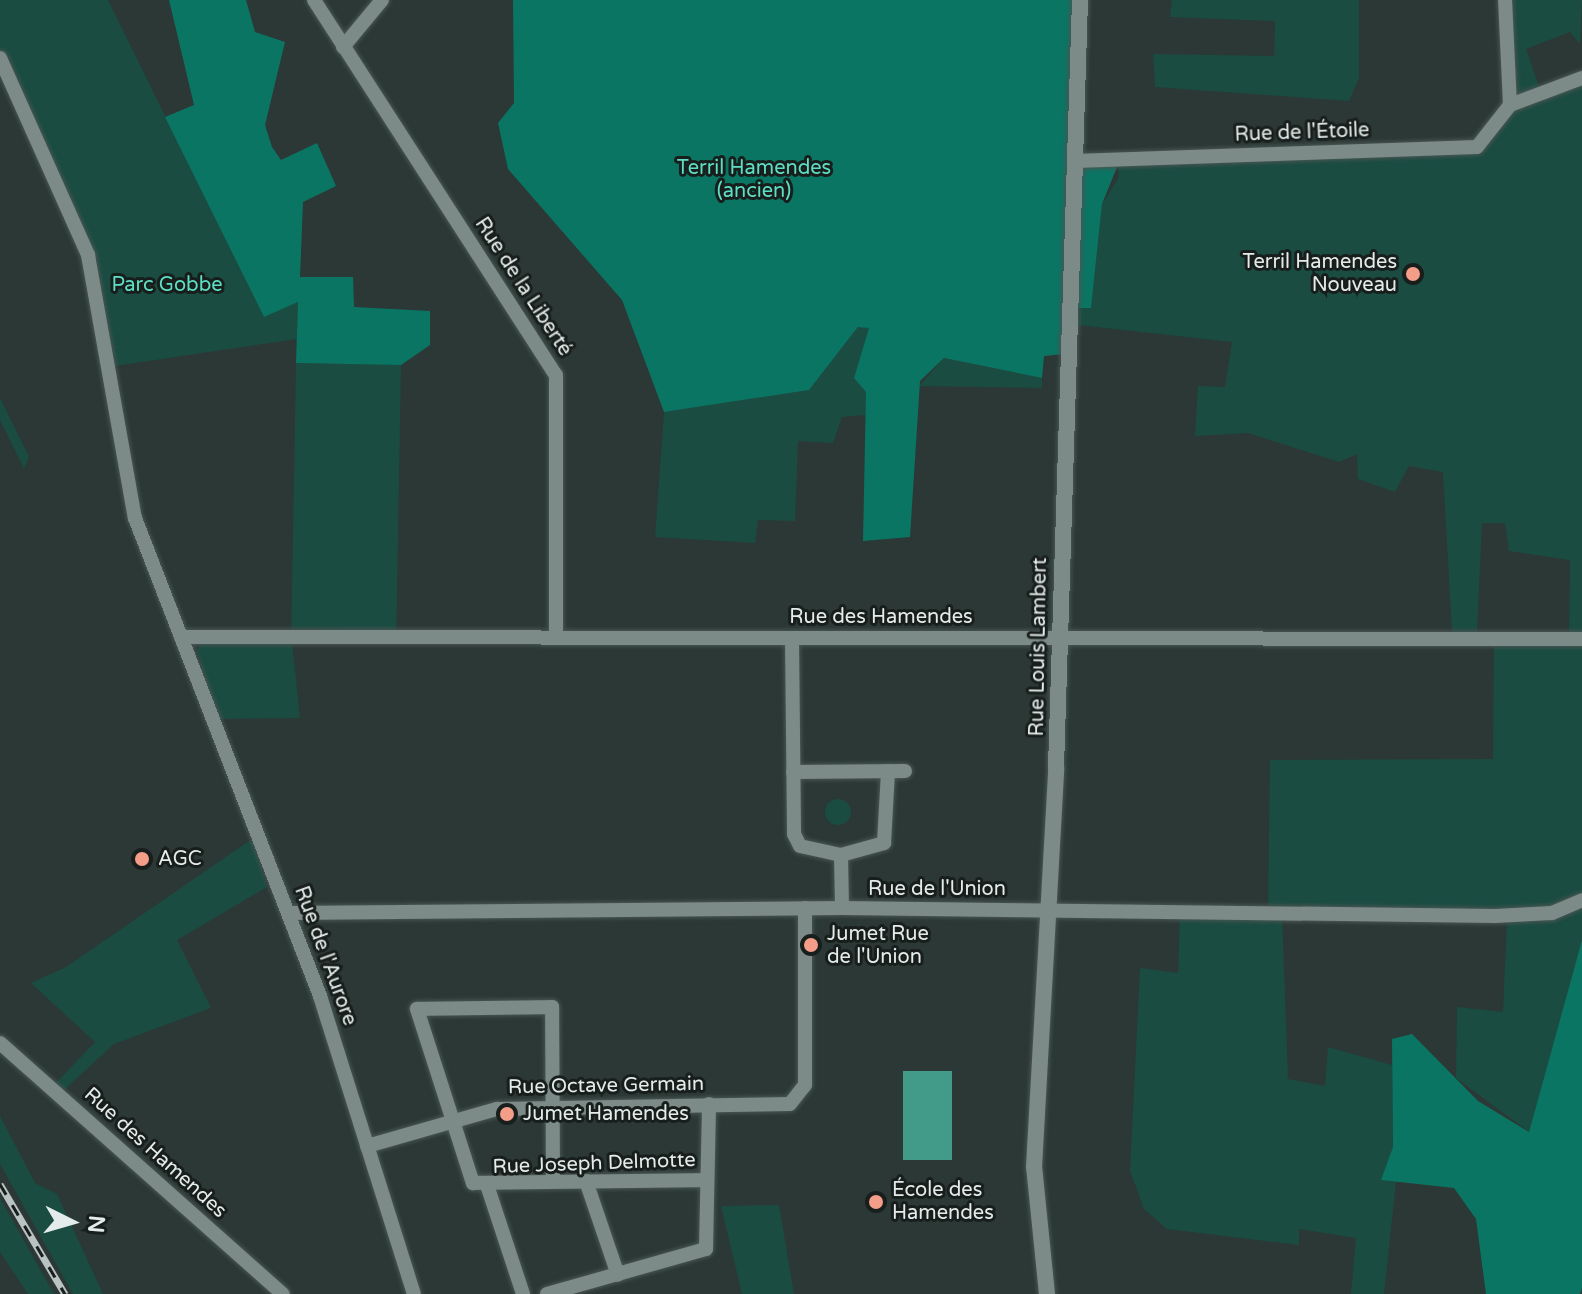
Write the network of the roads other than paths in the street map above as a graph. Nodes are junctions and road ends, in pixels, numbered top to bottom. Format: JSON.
{"nodes":[{"id":1,"x":314,"y":0,"type":"edge"},
{"id":2,"x":382,"y":0,"type":"edge"},
{"id":3,"x":1080,"y":0,"type":"edge"},
{"id":4,"x":1505,"y":0,"type":"edge"},
{"id":5,"x":343,"y":47,"type":"junction"},
{"id":6,"x":0,"y":58,"type":"edge"},
{"id":7,"x":1582,"y":78,"type":"edge"},
{"id":8,"x":1510,"y":105,"type":"junction"},
{"id":9,"x":1075,"y":161,"type":"junction"},
{"id":10,"x":181,"y":637,"type":"junction"},
{"id":11,"x":556,"y":637,"type":"junction"},
{"id":12,"x":1058,"y":637,"type":"junction"},
{"id":13,"x":792,"y":638,"type":"junction"},
{"id":14,"x":1582,"y":639,"type":"edge"},
{"id":15,"x":888,"y":771,"type":"junction"},
{"id":16,"x":905,"y":771,"type":"dead end"},
{"id":17,"x":793,"y":772,"type":"junction"},
{"id":18,"x":841,"y":855,"type":"junction"},
{"id":19,"x":1582,"y":900,"type":"edge"},
{"id":20,"x":805,"y":908,"type":"junction"},
{"id":21,"x":842,"y":908,"type":"junction"},
{"id":22,"x":1050,"y":909,"type":"junction"},
{"id":23,"x":289,"y":913,"type":"junction"},
{"id":24,"x":0,"y":1043,"type":"edge"},
{"id":25,"x":709,"y":1104,"type":"junction"},
{"id":26,"x":554,"y":1106,"type":"junction"},
{"id":27,"x":451,"y":1116,"type":"junction"},
{"id":28,"x":367,"y":1146,"type":"junction"},
{"id":29,"x":707,"y":1180,"type":"junction"},
{"id":30,"x":553,"y":1181,"type":"junction"},
{"id":31,"x":586,"y":1181,"type":"junction"},
{"id":32,"x":488,"y":1188,"type":"junction"},
{"id":33,"x":618,"y":1275,"type":"junction"},
{"id":34,"x":283,"y":1294,"type":"edge"},
{"id":35,"x":414,"y":1294,"type":"edge"},
{"id":36,"x":523,"y":1294,"type":"edge"},
{"id":37,"x":547,"y":1294,"type":"edge"},
{"id":38,"x":1047,"y":1294,"type":"edge"}],
"edges":[{"from":1,"to":5,"type":"street","name":"Rue de la Liberté"},
{"from":2,"to":5,"type":"street"},
{"from":3,"to":9,"type":"street","name":"Rue Louis Lambert"},
{"from":4,"to":8,"type":"street"},
{"from":5,"to":11,"type":"street","name":"Rue de la Liberté"},
{"from":6,"to":10,"type":"street","name":"Rue de l'Aurore"},
{"from":7,"to":8,"type":"street"},
{"from":8,"to":9,"type":"street","name":"Rue de l'Étoile"},
{"from":9,"to":12,"type":"street","name":"Rue Louis Lambert"},
{"from":10,"to":11,"type":"street","name":"Rue des Hamendes"},
{"from":10,"to":23,"type":"street","name":"Rue de l'Aurore"},
{"from":11,"to":13,"type":"street","name":"Rue des Hamendes"},
{"from":12,"to":13,"type":"street","name":"Rue des Hamendes"},
{"from":12,"to":14,"type":"street","name":"Rue des Hamendes"},
{"from":12,"to":22,"type":"street","name":"Rue Louis Lambert"},
{"from":13,"to":17,"type":"street"},
{"from":15,"to":16,"type":"street"},
{"from":15,"to":17,"type":"street"},
{"from":15,"to":18,"type":"street"},
{"from":17,"to":18,"type":"street"},
{"from":18,"to":21,"type":"street"},
{"from":19,"to":22,"type":"street","name":"Rue de l'Union"},
{"from":20,"to":21,"type":"street","name":"Rue de l'Union"},
{"from":20,"to":23,"type":"street","name":"Rue de l'Union"},
{"from":20,"to":25,"type":"street","name":"Rue Octave Germain"},
{"from":21,"to":22,"type":"street","name":"Rue de l'Union"},
{"from":22,"to":38,"type":"street","name":"Rue Louis Lambert"},
{"from":23,"to":28,"type":"street","name":"Rue de l'Aurore"},
{"from":24,"to":34,"type":"street","name":"Rue des Hamendes"},
{"from":25,"to":26,"type":"street","name":"Rue Octave Germain"},
{"from":25,"to":29,"type":"street"},
{"from":26,"to":27,"type":"street","name":"Rue Octave Germain"},
{"from":26,"to":27,"type":"street","name":"Rue Joseph Delmotte"},
{"from":26,"to":30,"type":"street"},
{"from":27,"to":28,"type":"street","name":"Rue Octave Germain"},
{"from":27,"to":32,"type":"street","name":"Rue Joseph Delmotte"},
{"from":28,"to":35,"type":"street","name":"Rue de l'Aurore"},
{"from":29,"to":31,"type":"street","name":"Rue Joseph Delmotte"},
{"from":29,"to":33,"type":"street"},
{"from":30,"to":31,"type":"street","name":"Rue Joseph Delmotte"},
{"from":30,"to":32,"type":"street","name":"Rue Joseph Delmotte"},
{"from":31,"to":33,"type":"street"},
{"from":32,"to":36,"type":"street"},
{"from":33,"to":37,"type":"street"}]}
